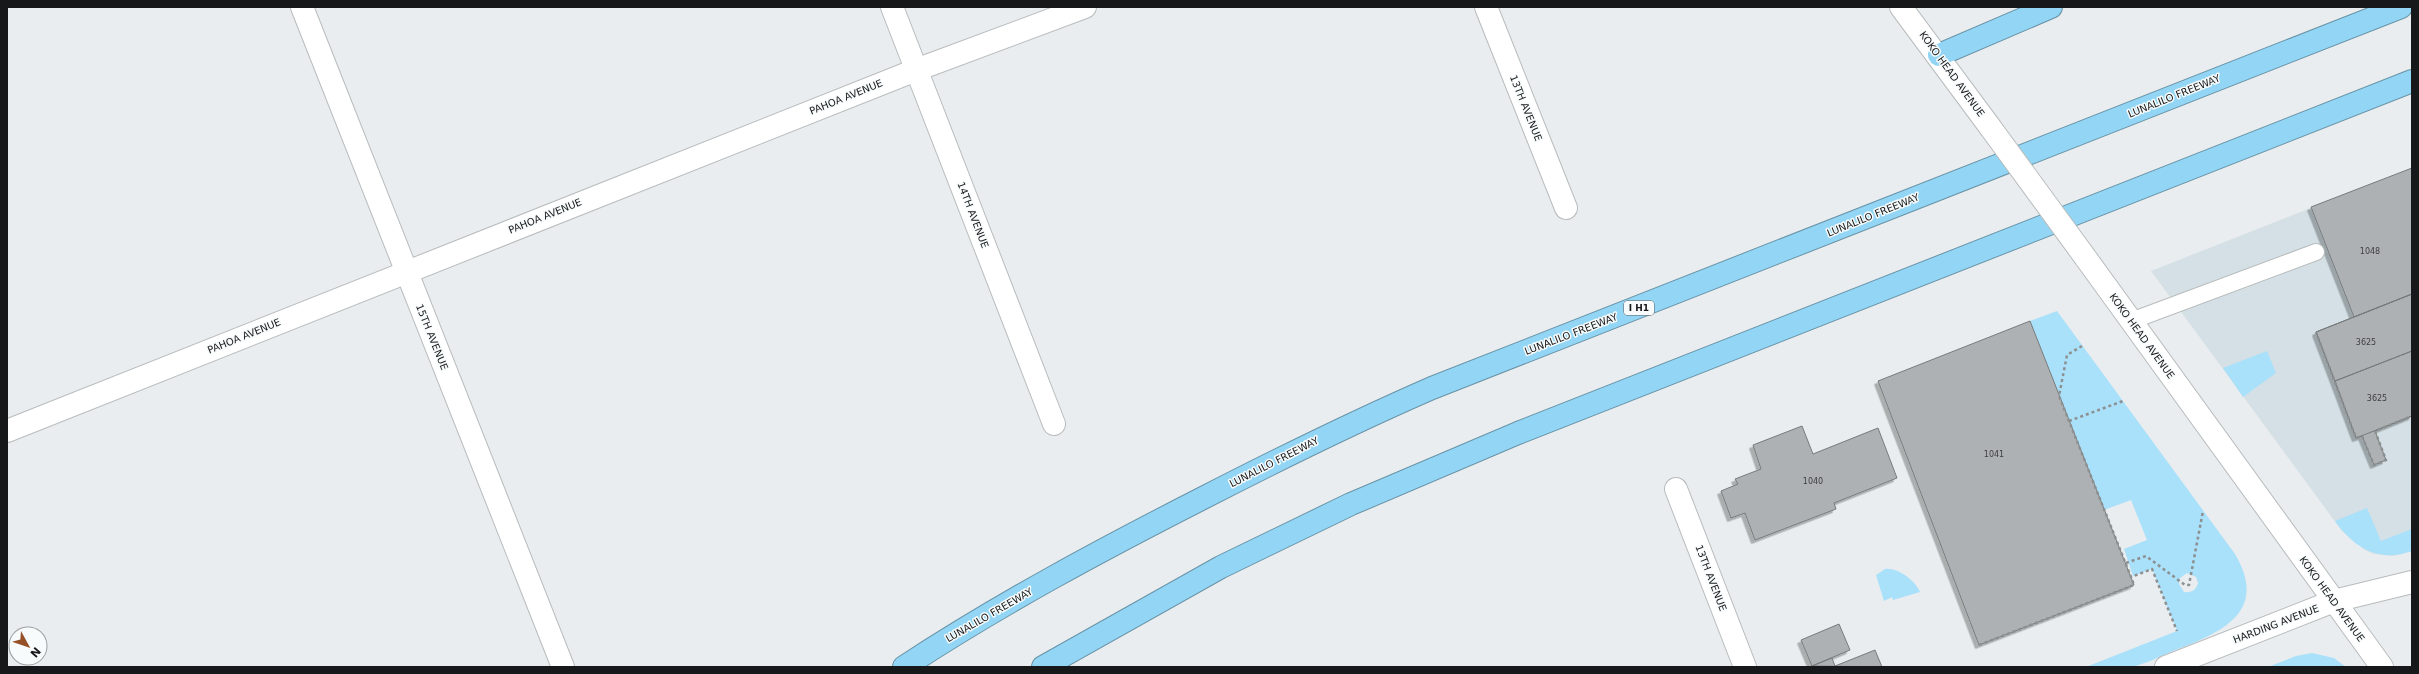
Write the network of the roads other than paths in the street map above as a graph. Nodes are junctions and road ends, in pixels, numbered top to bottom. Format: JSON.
{"nodes":[{"id":1,"x":302,"y":7,"type":"edge"},
{"id":2,"x":892,"y":7,"type":"edge"},
{"id":3,"x":1085,"y":7,"type":"edge"},
{"id":4,"x":1486,"y":7,"type":"edge"},
{"id":5,"x":1901,"y":7,"type":"edge"},
{"id":6,"x":2051,"y":7,"type":"edge"},
{"id":7,"x":2401,"y":7,"type":"edge"},
{"id":8,"x":1939,"y":55,"type":"junction"},
{"id":9,"x":916,"y":70,"type":"junction"},
{"id":10,"x":2412,"y":81,"type":"edge"},
{"id":11,"x":1566,"y":208,"type":"dead end"},
{"id":12,"x":2316,"y":252,"type":"dead end"},
{"id":13,"x":405,"y":272,"type":"junction"},
{"id":14,"x":2131,"y":321,"type":"junction"},
{"id":15,"x":1054,"y":424,"type":"dead end"},
{"id":16,"x":7,"y":431,"type":"edge"},
{"id":17,"x":1676,"y":489,"type":"dead end"},
{"id":18,"x":2412,"y":582,"type":"edge"},
{"id":19,"x":2334,"y":601,"type":"junction"},
{"id":20,"x":563,"y":667,"type":"edge"},
{"id":21,"x":904,"y":667,"type":"edge"},
{"id":22,"x":1042,"y":667,"type":"edge"},
{"id":23,"x":1745,"y":667,"type":"edge"},
{"id":24,"x":2166,"y":667,"type":"edge"},
{"id":25,"x":2382,"y":667,"type":"edge"}],
"edges":[{"from":1,"to":13,"type":"street","name":"15TH AVENUE"},
{"from":2,"to":9,"type":"street","name":"14TH AVENUE"},
{"from":3,"to":9,"type":"street","name":"PAHOA AVENUE"},
{"from":4,"to":11,"type":"street","name":"13TH AVENUE"},
{"from":5,"to":8,"type":"street","name":"KOKO HEAD AVENUE"},
{"from":6,"to":8,"type":"highway"},
{"from":7,"to":21,"type":"highway","name":"LUNALILO FREEWAY","number":"I H1"},
{"from":8,"to":14,"type":"street","name":"KOKO HEAD AVENUE","bridge":true},
{"from":9,"to":13,"type":"street","name":"PAHOA AVENUE"},
{"from":9,"to":15,"type":"street","name":"14TH AVENUE"},
{"from":10,"to":22,"type":"highway"},
{"from":12,"to":14,"type":"lane"},
{"from":13,"to":16,"type":"street","name":"PAHOA AVENUE"},
{"from":13,"to":20,"type":"street","name":"15TH AVENUE"},
{"from":14,"to":19,"type":"street","name":"KOKO HEAD AVENUE"},
{"from":17,"to":23,"type":"street","name":"13TH AVENUE"},
{"from":18,"to":19,"type":"street","name":"HARDING AVENUE"},
{"from":19,"to":24,"type":"street","name":"HARDING AVENUE"},
{"from":19,"to":25,"type":"street","name":"KOKO HEAD AVENUE"}]}
